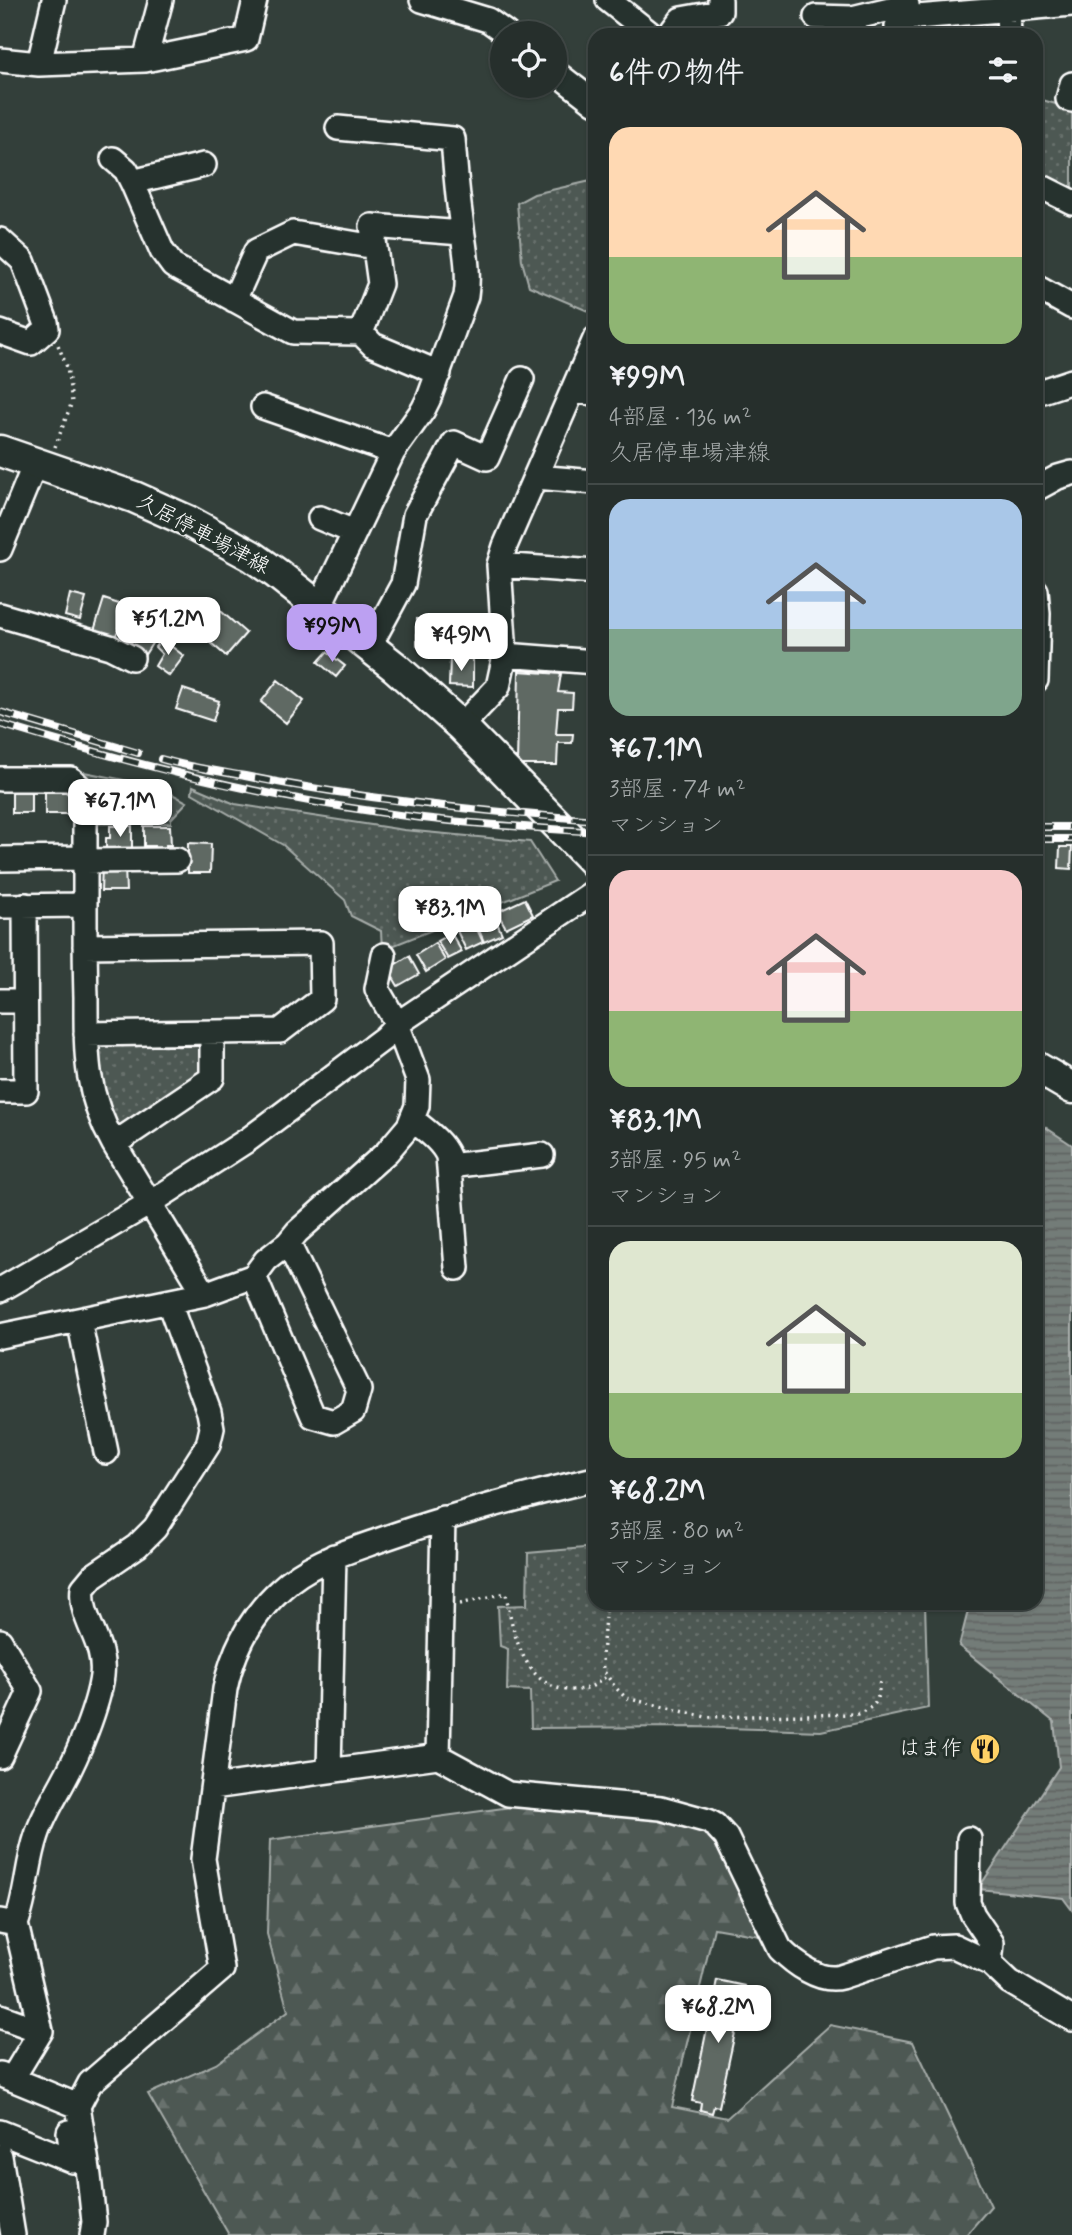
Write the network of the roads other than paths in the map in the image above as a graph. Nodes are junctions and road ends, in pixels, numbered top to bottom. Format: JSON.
{"nodes":[{"id":1,"x":54,"y":0,"type":"edge"},
{"id":2,"x":160,"y":0,"type":"edge"},
{"id":3,"x":255,"y":0,"type":"edge"},
{"id":4,"x":422,"y":0,"type":"edge"},
{"id":5,"x":608,"y":0,"type":"edge"},
{"id":6,"x":720,"y":0,"type":"edge"},
{"id":7,"x":1072,"y":4,"type":"edge"},
{"id":8,"x":1007,"y":10,"type":"junction"},
{"id":9,"x":904,"y":14,"type":"edge"},
{"id":10,"x":816,"y":17,"type":"dead end"},
{"id":11,"x":490,"y":21,"type":"edge"},
{"id":12,"x":643,"y":28,"type":"edge"},
{"id":13,"x":674,"y":28,"type":"edge"},
{"id":14,"x":1008,"y":28,"type":"edge"},
{"id":15,"x":0,"y":60,"type":"edge"},
{"id":16,"x":145,"y":60,"type":"junction"},
{"id":17,"x":39,"y":64,"type":"junction"},
{"id":18,"x":567,"y":81,"type":"edge"},
{"id":19,"x":1072,"y":84,"type":"edge"},
{"id":20,"x":588,"y":98,"type":"edge"},
{"id":21,"x":1072,"y":100,"type":"edge"},
{"id":22,"x":338,"y":128,"type":"dead end"},
{"id":23,"x":113,"y":159,"type":"dead end"},
{"id":24,"x":204,"y":165,"type":"dead end"},
{"id":25,"x":132,"y":182,"type":"junction"},
{"id":26,"x":1043,"y":188,"type":"edge"},
{"id":27,"x":1072,"y":202,"type":"edge"},
{"id":28,"x":462,"y":233,"type":"junction"},
{"id":29,"x":0,"y":240,"type":"edge"},
{"id":30,"x":374,"y":247,"type":"junction"},
{"id":31,"x":1043,"y":291,"type":"edge"},
{"id":32,"x":234,"y":300,"type":"junction"},
{"id":33,"x":1072,"y":307,"type":"edge"},
{"id":34,"x":0,"y":332,"type":"edge"},
{"id":35,"x":361,"y":333,"type":"junction"},
{"id":36,"x":588,"y":372,"type":"edge"},
{"id":37,"x":439,"y":373,"type":"junction"},
{"id":38,"x":522,"y":379,"type":"dead end"},
{"id":39,"x":1072,"y":382,"type":"edge"},
{"id":40,"x":1043,"y":387,"type":"edge"},
{"id":41,"x":584,"y":392,"type":"edge"},
{"id":42,"x":262,"y":407,"type":"dead end"},
{"id":43,"x":0,"y":451,"type":"edge"},
{"id":44,"x":393,"y":452,"type":"junction"},
{"id":45,"x":41,"y":466,"type":"junction"},
{"id":46,"x":1072,"y":473,"type":"edge"},
{"id":47,"x":536,"y":477,"type":"junction"},
{"id":48,"x":588,"y":481,"type":"edge"},
{"id":49,"x":1043,"y":485,"type":"edge"},
{"id":50,"x":320,"y":518,"type":"dead end"},
{"id":51,"x":354,"y":532,"type":"junction"},
{"id":52,"x":0,"y":549,"type":"edge"},
{"id":53,"x":499,"y":565,"type":"junction"},
{"id":54,"x":588,"y":571,"type":"edge"},
{"id":55,"x":319,"y":607,"type":"junction"},
{"id":56,"x":0,"y":615,"type":"edge"},
{"id":57,"x":369,"y":648,"type":"junction"},
{"id":58,"x":505,"y":655,"type":"junction"},
{"id":59,"x":132,"y":659,"type":"dead end"},
{"id":60,"x":588,"y":661,"type":"edge"},
{"id":61,"x":461,"y":726,"type":"junction"},
{"id":62,"x":0,"y":779,"type":"edge"},
{"id":63,"x":588,"y":856,"type":"edge"},
{"id":64,"x":0,"y":859,"type":"edge"},
{"id":65,"x":85,"y":859,"type":"junction"},
{"id":66,"x":177,"y":860,"type":"dead end"},
{"id":67,"x":588,"y":896,"type":"edge"},
{"id":68,"x":24,"y":905,"type":"junction"},
{"id":69,"x":85,"y":905,"type":"junction"},
{"id":70,"x":0,"y":906,"type":"edge"},
{"id":71,"x":85,"y":946,"type":"junction"},
{"id":72,"x":384,"y":955,"type":"dead end"},
{"id":73,"x":0,"y":1001,"type":"edge"},
{"id":74,"x":25,"y":1001,"type":"junction"},
{"id":75,"x":397,"y":1024,"type":"junction"},
{"id":76,"x":212,"y":1033,"type":"junction"},
{"id":77,"x":86,"y":1034,"type":"junction"},
{"id":78,"x":1043,"y":1070,"type":"edge"},
{"id":79,"x":1070,"y":1080,"type":"edge"},
{"id":80,"x":0,"y":1091,"type":"edge"},
{"id":81,"x":412,"y":1119,"type":"junction"},
{"id":82,"x":114,"y":1144,"type":"junction"},
{"id":83,"x":542,"y":1154,"type":"dead end"},
{"id":84,"x":449,"y":1166,"type":"junction"},
{"id":85,"x":150,"y":1203,"type":"junction"},
{"id":86,"x":288,"y":1243,"type":"junction"},
{"id":87,"x":457,"y":1268,"type":"dead end"},
{"id":88,"x":254,"y":1276,"type":"junction"},
{"id":89,"x":0,"y":1290,"type":"edge"},
{"id":90,"x":205,"y":1294,"type":"junction"},
{"id":91,"x":169,"y":1303,"type":"junction"},
{"id":92,"x":79,"y":1320,"type":"junction"},
{"id":93,"x":1,"y":1335,"type":"edge"},
{"id":94,"x":106,"y":1452,"type":"dead end"},
{"id":95,"x":588,"y":1481,"type":"edge"},
{"id":96,"x":443,"y":1518,"type":"junction"},
{"id":97,"x":334,"y":1556,"type":"junction"},
{"id":98,"x":0,"y":1641,"type":"edge"},
{"id":99,"x":0,"y":1756,"type":"edge"},
{"id":100,"x":438,"y":1756,"type":"junction"},
{"id":101,"x":328,"y":1770,"type":"junction"},
{"id":102,"x":213,"y":1787,"type":"junction"},
{"id":103,"x":969,"y":1839,"type":"dead end"},
{"id":104,"x":8,"y":1922,"type":"edge"},
{"id":105,"x":990,"y":1963,"type":"junction"},
{"id":106,"x":0,"y":2016,"type":"edge"},
{"id":107,"x":1072,"y":2020,"type":"edge"},
{"id":108,"x":41,"y":2031,"type":"junction"},
{"id":109,"x":6,"y":2076,"type":"edge"},
{"id":110,"x":73,"y":2112,"type":"junction"},
{"id":111,"x":0,"y":2132,"type":"edge"},
{"id":112,"x":0,"y":2156,"type":"edge"},
{"id":113,"x":13,"y":2235,"type":"edge"},
{"id":114,"x":92,"y":2235,"type":"edge"}],
"edges":[{"from":1,"to":17,"type":"street"},
{"from":2,"to":16,"type":"street"},
{"from":3,"to":16,"type":"street"},
{"from":4,"to":11,"type":"street"},
{"from":5,"to":12,"type":"street"},
{"from":6,"to":13,"type":"street"},
{"from":7,"to":8,"type":"street"},
{"from":8,"to":9,"type":"street"},
{"from":8,"to":14,"type":"street"},
{"from":9,"to":10,"type":"street"},
{"from":15,"to":17,"type":"street"},
{"from":16,"to":17,"type":"street"},
{"from":18,"to":20,"type":"street"},
{"from":19,"to":21,"type":"street"},
{"from":22,"to":28,"type":"street"},
{"from":23,"to":25,"type":"street"},
{"from":24,"to":25,"type":"street"},
{"from":25,"to":32,"type":"street"},
{"from":26,"to":27,"type":"street"},
{"from":28,"to":30,"type":"street"},
{"from":28,"to":37,"type":"street"},
{"from":29,"to":34,"type":"street"},
{"from":30,"to":32,"type":"street"},
{"from":30,"to":35,"type":"street"},
{"from":31,"to":33,"type":"street"},
{"from":32,"to":35,"type":"street"},
{"from":35,"to":37,"type":"street"},
{"from":36,"to":41,"type":"street"},
{"from":37,"to":44,"type":"street"},
{"from":38,"to":57,"type":"street"},
{"from":39,"to":40,"type":"street"},
{"from":41,"to":47,"type":"street"},
{"from":42,"to":44,"type":"street"},
{"from":43,"to":45,"type":"main road","name":"久居停車場津線"},
{"from":44,"to":51,"type":"street"},
{"from":45,"to":52,"type":"street"},
{"from":45,"to":55,"type":"main road","name":"久居停車場津線"},
{"from":46,"to":49,"type":"street"},
{"from":47,"to":48,"type":"street"},
{"from":47,"to":53,"type":"street"},
{"from":50,"to":51,"type":"street"},
{"from":51,"to":55,"type":"street"},
{"from":53,"to":54,"type":"street"},
{"from":53,"to":58,"type":"street"},
{"from":55,"to":57,"type":"main road","name":"久居停車場津線"},
{"from":56,"to":59,"type":"street"},
{"from":57,"to":61,"type":"main road","name":"久居停車場津線"},
{"from":58,"to":60,"type":"street"},
{"from":58,"to":61,"type":"street"},
{"from":61,"to":63,"type":"main road","name":"久居停車場津線"},
{"from":62,"to":65,"type":"street"},
{"from":64,"to":65,"type":"street"},
{"from":65,"to":66,"type":"street"},
{"from":65,"to":69,"type":"street"},
{"from":67,"to":75,"type":"street"},
{"from":68,"to":69,"type":"street"},
{"from":68,"to":70,"type":"street"},
{"from":68,"to":74,"type":"street"},
{"from":69,"to":71,"type":"street"},
{"from":71,"to":76,"type":"street"},
{"from":71,"to":77,"type":"street"},
{"from":72,"to":75,"type":"street"},
{"from":73,"to":74,"type":"street"},
{"from":74,"to":80,"type":"street"},
{"from":75,"to":81,"type":"street"},
{"from":75,"to":85,"type":"street"},
{"from":76,"to":77,"type":"street"},
{"from":76,"to":82,"type":"street"},
{"from":77,"to":82,"type":"street"},
{"from":78,"to":79,"type":"main road"},
{"from":81,"to":84,"type":"street"},
{"from":81,"to":86,"type":"street"},
{"from":82,"to":85,"type":"street"},
{"from":83,"to":84,"type":"street"},
{"from":84,"to":87,"type":"street"},
{"from":85,"to":89,"type":"street"},
{"from":85,"to":90,"type":"street"},
{"from":86,"to":88,"type":"street"},
{"from":86,"to":88,"type":"street"},
{"from":88,"to":90,"type":"street"},
{"from":90,"to":91,"type":"street"},
{"from":91,"to":92,"type":"street"},
{"from":91,"to":104,"type":"street"},
{"from":92,"to":93,"type":"street"},
{"from":92,"to":94,"type":"street"},
{"from":95,"to":96,"type":"street"},
{"from":96,"to":97,"type":"street"},
{"from":96,"to":100,"type":"street"},
{"from":97,"to":101,"type":"street"},
{"from":97,"to":102,"type":"street"},
{"from":98,"to":99,"type":"street"},
{"from":100,"to":101,"type":"street"},
{"from":100,"to":105,"type":"street"},
{"from":101,"to":102,"type":"street"},
{"from":102,"to":110,"type":"street"},
{"from":103,"to":105,"type":"street"},
{"from":104,"to":108,"type":"street"},
{"from":105,"to":107,"type":"street"},
{"from":106,"to":108,"type":"street"},
{"from":108,"to":109,"type":"street"},
{"from":109,"to":110,"type":"street"},
{"from":110,"to":111,"type":"street"},
{"from":110,"to":114,"type":"street"},
{"from":112,"to":113,"type":"street"}]}
